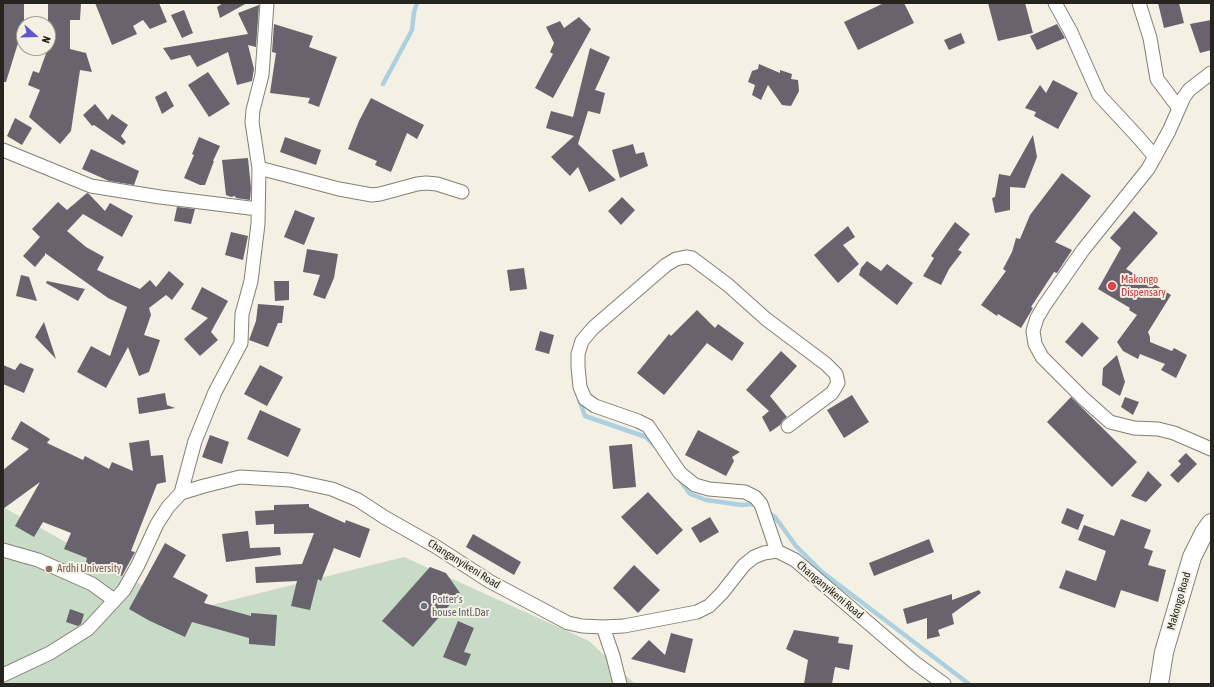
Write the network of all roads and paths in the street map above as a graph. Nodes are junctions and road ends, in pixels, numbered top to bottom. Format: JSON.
{"nodes":[{"id":1,"x":267,"y":3,"type":"edge"},
{"id":2,"x":1055,"y":3,"type":"edge"},
{"id":3,"x":1139,"y":3,"type":"edge"},
{"id":4,"x":1211,"y":73,"type":"edge"},
{"id":5,"x":1178,"y":107,"type":"junction"},
{"id":6,"x":3,"y":150,"type":"edge"},
{"id":7,"x":1155,"y":157,"type":"junction"},
{"id":8,"x":259,"y":168,"type":"junction"},
{"id":9,"x":462,"y":192,"type":"dead end"},
{"id":10,"x":258,"y":209,"type":"junction"},
{"id":11,"x":788,"y":426,"type":"dead end"},
{"id":12,"x":1211,"y":449,"type":"edge"},
{"id":13,"x":181,"y":493,"type":"junction"},
{"id":14,"x":1211,"y":523,"type":"edge"},
{"id":15,"x":3,"y":550,"type":"edge"},
{"id":16,"x":777,"y":551,"type":"junction"},
{"id":17,"x":114,"y":600,"type":"junction"},
{"id":18,"x":603,"y":627,"type":"junction"},
{"id":19,"x":3,"y":674,"type":"edge"},
{"id":20,"x":620,"y":684,"type":"edge"},
{"id":21,"x":944,"y":684,"type":"edge"},
{"id":22,"x":1159,"y":684,"type":"edge"}],
"edges":[{"from":1,"to":8,"type":"street"},
{"from":2,"to":7,"type":"street"},
{"from":3,"to":5,"type":"street"},
{"from":4,"to":5,"type":"street"},
{"from":5,"to":7,"type":"street"},
{"from":6,"to":10,"type":"street"},
{"from":7,"to":12,"type":"street"},
{"from":8,"to":9,"type":"street"},
{"from":8,"to":10,"type":"street"},
{"from":10,"to":13,"type":"street"},
{"from":11,"to":16,"type":"street"},
{"from":13,"to":17,"type":"street"},
{"from":13,"to":18,"type":"street","name":"Changanyikeni Road"},
{"from":14,"to":22,"type":"street","name":"Makongo Road"},
{"from":15,"to":17,"type":"street"},
{"from":16,"to":18,"type":"street","name":"Changanyikeni Road"},
{"from":16,"to":21,"type":"street","name":"Changanyikeni Road"},
{"from":17,"to":19,"type":"street"},
{"from":18,"to":20,"type":"street"}]}
